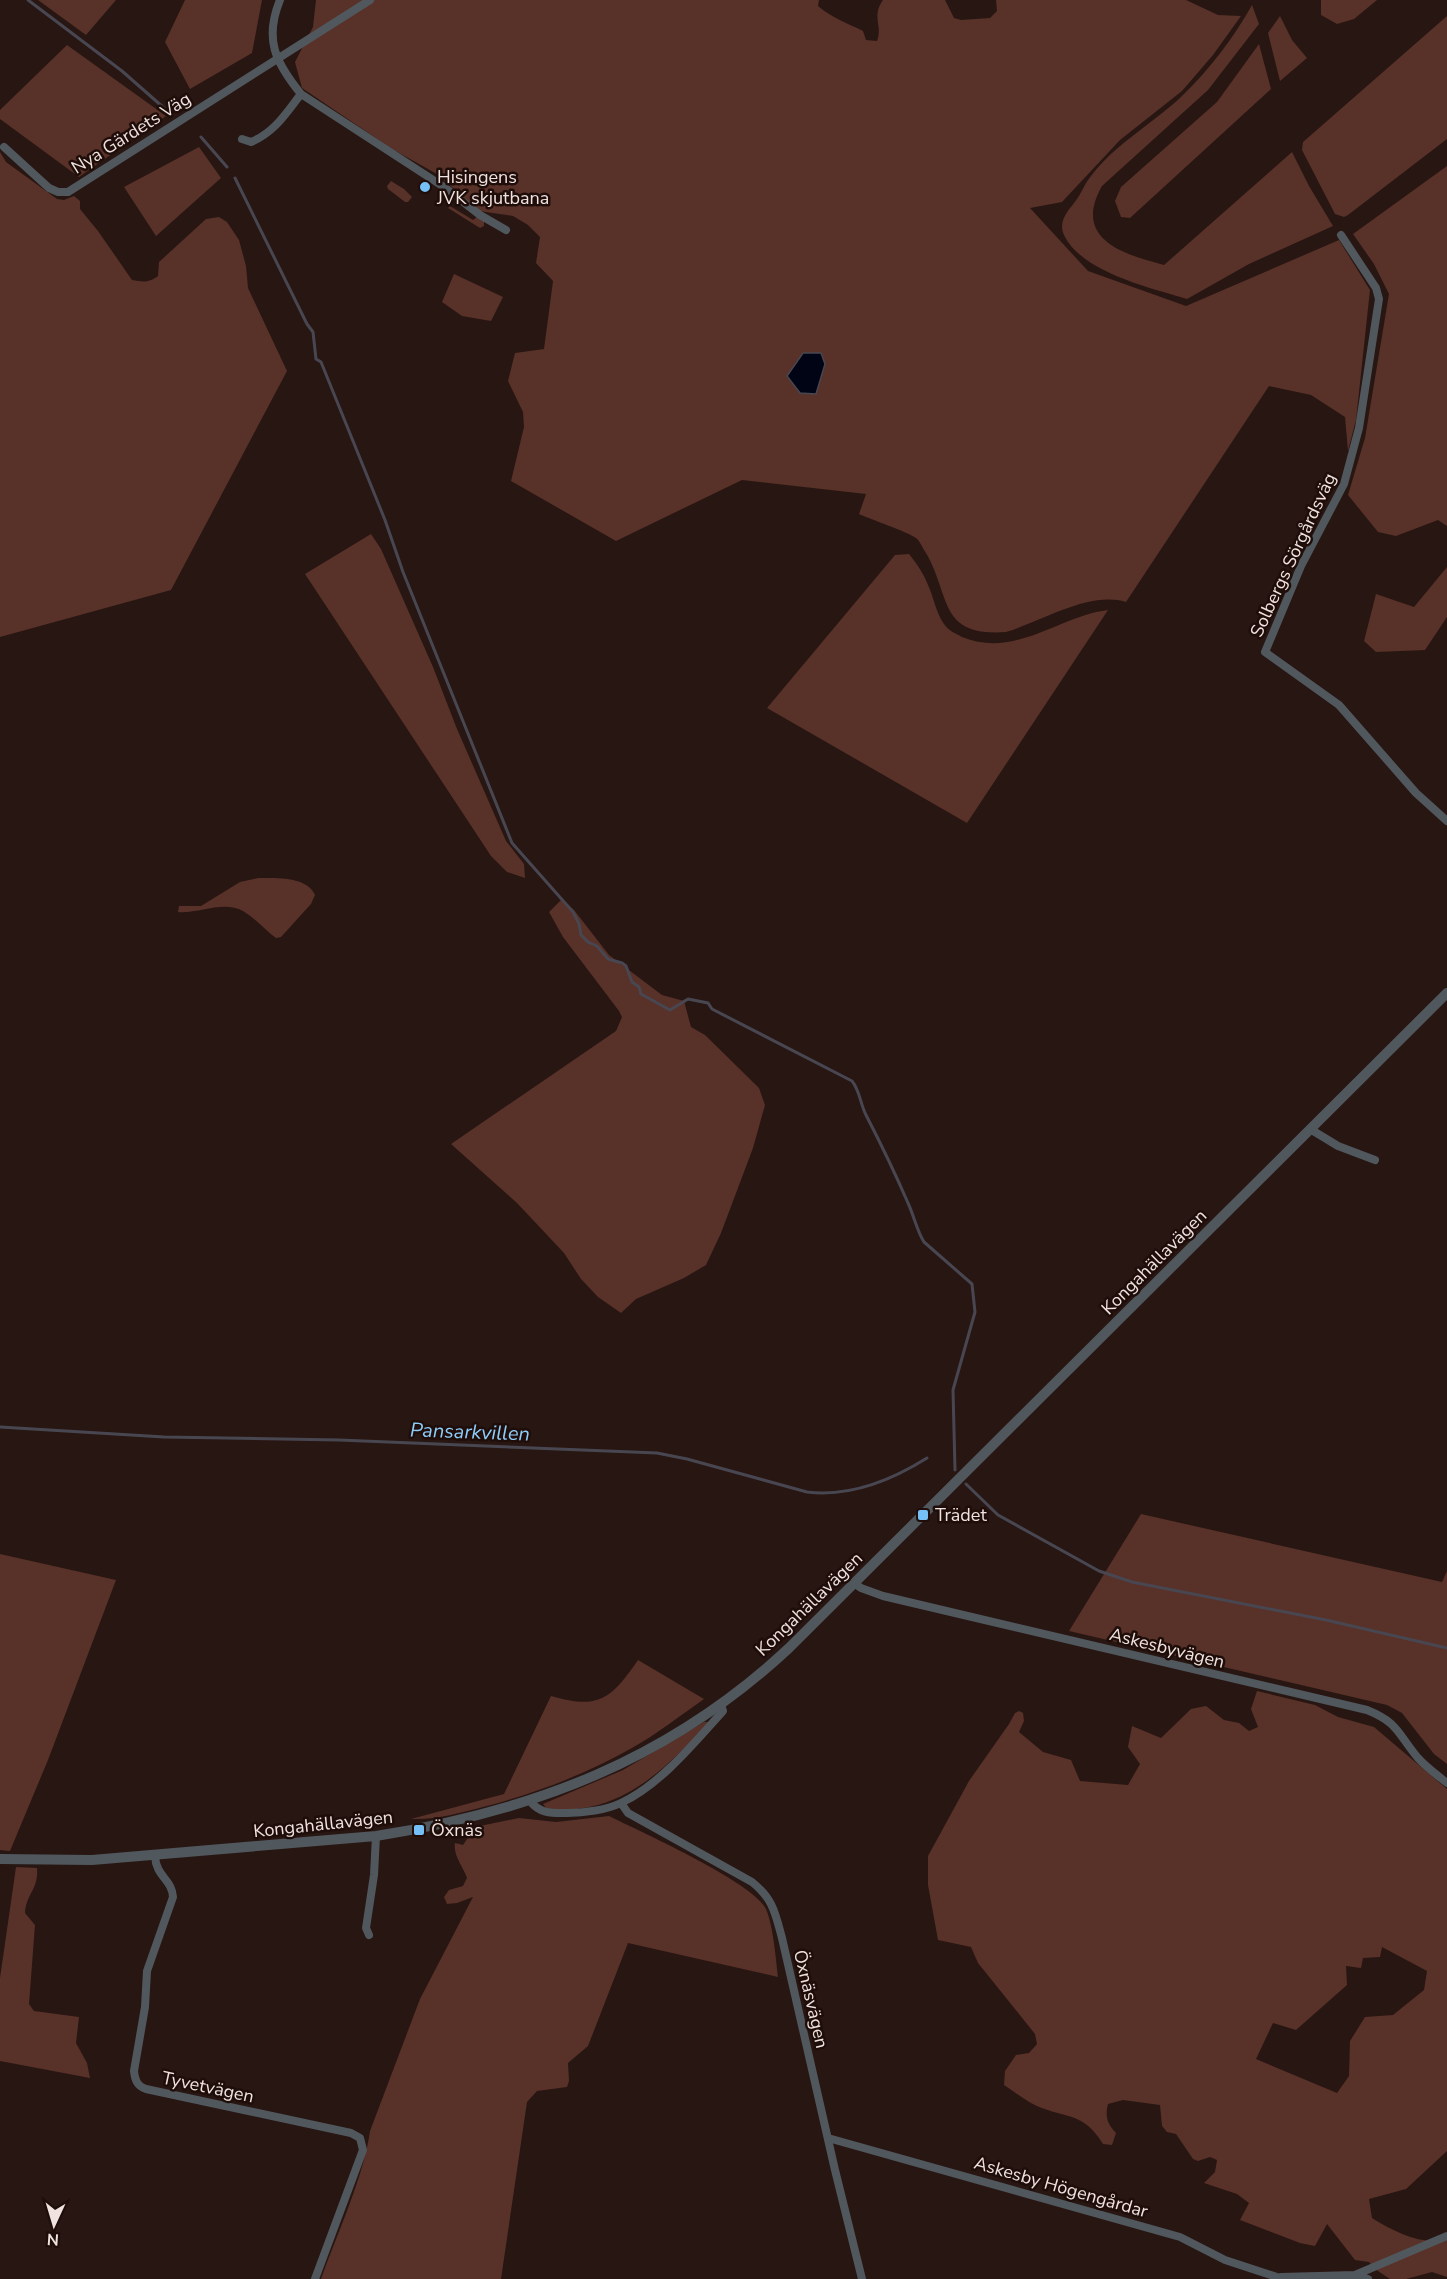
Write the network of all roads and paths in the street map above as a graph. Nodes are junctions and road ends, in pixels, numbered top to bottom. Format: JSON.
{"nodes":[{"id":1,"x":280,"y":0,"type":"edge"},
{"id":2,"x":370,"y":0,"type":"edge"},
{"id":3,"x":278,"y":57,"type":"junction"},
{"id":4,"x":301,"y":94,"type":"junction"},
{"id":5,"x":242,"y":139,"type":"dead end"},
{"id":6,"x":4,"y":147,"type":"dead end"},
{"id":7,"x":506,"y":230,"type":"dead end"},
{"id":8,"x":1341,"y":235,"type":"dead end"},
{"id":9,"x":1447,"y":820,"type":"edge"},
{"id":10,"x":1446,"y":995,"type":"edge"},
{"id":11,"x":1310,"y":1129,"type":"junction"},
{"id":12,"x":1375,"y":1160,"type":"dead end"},
{"id":13,"x":854,"y":1583,"type":"junction"},
{"id":14,"x":722,"y":1704,"type":"junction"},
{"id":15,"x":1447,"y":1783,"type":"edge"},
{"id":16,"x":530,"y":1802,"type":"junction"},
{"id":17,"x":621,"y":1803,"type":"junction"},
{"id":18,"x":376,"y":1836,"type":"junction"},
{"id":19,"x":155,"y":1856,"type":"junction"},
{"id":20,"x":0,"y":1859,"type":"edge"},
{"id":21,"x":369,"y":1935,"type":"dead end"},
{"id":22,"x":828,"y":2138,"type":"junction"},
{"id":23,"x":1447,"y":2236,"type":"edge"},
{"id":24,"x":1355,"y":2275,"type":"junction"},
{"id":25,"x":1282,"y":2278,"type":"edge"},
{"id":26,"x":315,"y":2279,"type":"edge"},
{"id":27,"x":862,"y":2279,"type":"edge"},
{"id":28,"x":1368,"y":2279,"type":"edge"}],
"edges":[{"from":1,"to":3,"type":"street"},
{"from":2,"to":3,"type":"street","name":"Nya Gärdets Väg"},
{"from":3,"to":4,"type":"street"},
{"from":3,"to":6,"type":"street","name":"Nya Gärdets Väg"},
{"from":4,"to":5,"type":"street"},
{"from":4,"to":7,"type":"street"},
{"from":8,"to":9,"type":"street","name":"Solbergs Sörgårdsväg"},
{"from":10,"to":11,"type":"street","name":"Kongahällavägen"},
{"from":11,"to":12,"type":"street"},
{"from":11,"to":13,"type":"street","name":"Kongahällavägen"},
{"from":13,"to":14,"type":"street","name":"Kongahällavägen"},
{"from":13,"to":15,"type":"street","name":"Askesbyvägen"},
{"from":14,"to":16,"type":"street","name":"Kongahällavägen"},
{"from":14,"to":17,"type":"street"},
{"from":16,"to":17,"type":"street"},
{"from":16,"to":18,"type":"street","name":"Kongahällavägen"},
{"from":17,"to":22,"type":"street","name":"Öxnäsvägen"},
{"from":18,"to":19,"type":"street","name":"Kongahällavägen"},
{"from":18,"to":21,"type":"street"},
{"from":19,"to":20,"type":"street","name":"Kongahällavägen"},
{"from":19,"to":26,"type":"street","name":"Tyvetvägen"},
{"from":22,"to":25,"type":"street","name":"Askesby Högengårdar"},
{"from":22,"to":27,"type":"street","name":"Öxnäsvägen"},
{"from":23,"to":24,"type":"street","name":"Askesby Högengårdar"},
{"from":24,"to":25,"type":"street","name":"Askesby Högengårdar"},
{"from":24,"to":28,"type":"street","name":"Askesby Högengårdar"}]}
